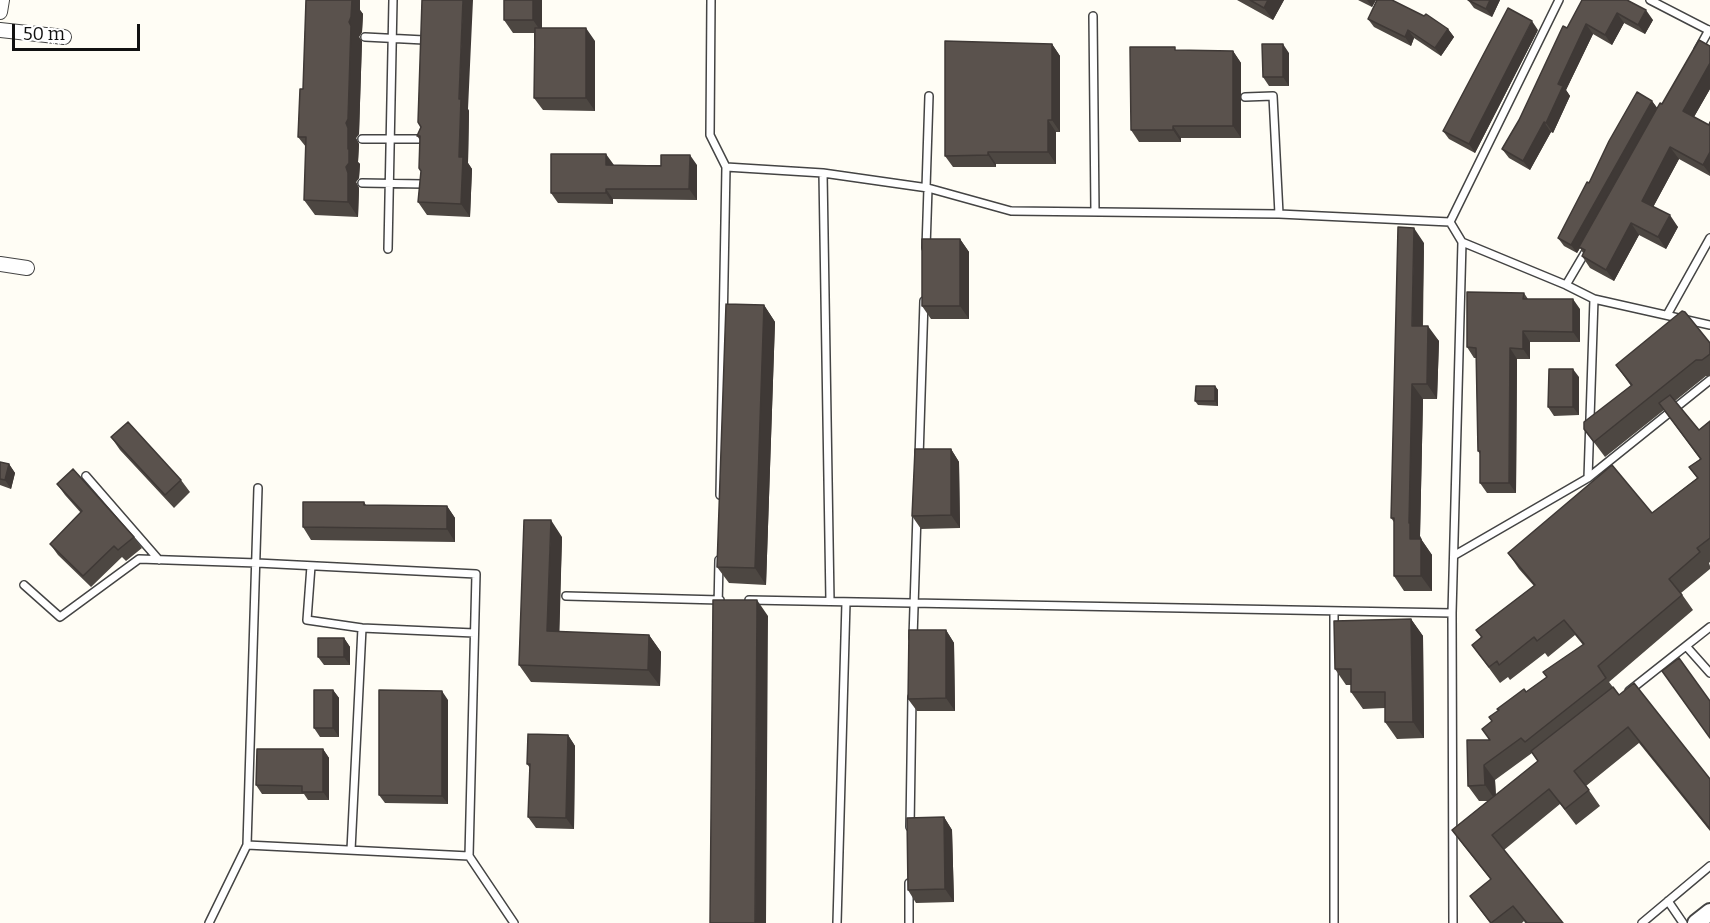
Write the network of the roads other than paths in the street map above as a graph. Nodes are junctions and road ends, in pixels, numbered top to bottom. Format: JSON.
{"nodes":[{"id":1,"x":2,"y":0,"type":"edge"},
{"id":2,"x":393,"y":0,"type":"edge"},
{"id":3,"x":711,"y":0,"type":"edge"},
{"id":4,"x":1559,"y":0,"type":"edge"},
{"id":5,"x":1650,"y":0,"type":"edge"},
{"id":6,"x":0,"y":12,"type":"edge"},
{"id":7,"x":1093,"y":16,"type":"dead end"},
{"id":8,"x":0,"y":30,"type":"edge"},
{"id":9,"x":1710,"y":31,"type":"edge"},
{"id":10,"x":63,"y":37,"type":"dead end"},
{"id":11,"x":365,"y":37,"type":"dead end"},
{"id":12,"x":392,"y":38,"type":"junction"},
{"id":13,"x":424,"y":40,"type":"edge"},
{"id":14,"x":1692,"y":61,"type":"edge"},
{"id":15,"x":929,"y":96,"type":"dead end"},
{"id":16,"x":1245,"y":97,"type":"dead end"},
{"id":17,"x":362,"y":139,"type":"dead end"},
{"id":18,"x":390,"y":139,"type":"junction"},
{"id":19,"x":424,"y":139,"type":"edge"},
{"id":20,"x":726,"y":167,"type":"junction"},
{"id":21,"x":823,"y":173,"type":"junction"},
{"id":22,"x":362,"y":183,"type":"dead end"},
{"id":23,"x":389,"y":184,"type":"junction"},
{"id":24,"x":424,"y":184,"type":"edge"},
{"id":25,"x":927,"y":188,"type":"junction"},
{"id":26,"x":1095,"y":213,"type":"junction"},
{"id":27,"x":1279,"y":214,"type":"junction"},
{"id":28,"x":1450,"y":222,"type":"junction"},
{"id":29,"x":1710,"y":238,"type":"edge"},
{"id":30,"x":1462,"y":242,"type":"junction"},
{"id":31,"x":1589,"y":245,"type":"edge"},
{"id":32,"x":388,"y":249,"type":"dead end"},
{"id":33,"x":926,"y":259,"type":"edge"},
{"id":34,"x":0,"y":264,"type":"edge"},
{"id":35,"x":27,"y":268,"type":"dead end"},
{"id":36,"x":1566,"y":285,"type":"junction"},
{"id":37,"x":924,"y":294,"type":"edge"},
{"id":38,"x":1594,"y":299,"type":"junction"},
{"id":39,"x":1667,"y":315,"type":"junction"},
{"id":40,"x":1710,"y":326,"type":"edge"},
{"id":41,"x":1710,"y":380,"type":"edge"},
{"id":42,"x":918,"y":461,"type":"edge"},
{"id":43,"x":86,"y":476,"type":"dead end"},
{"id":44,"x":1588,"y":478,"type":"junction"},
{"id":45,"x":258,"y":488,"type":"dead end"},
{"id":46,"x":720,"y":506,"type":"edge"},
{"id":47,"x":917,"y":508,"type":"edge"},
{"id":48,"x":719,"y":553,"type":"edge"},
{"id":49,"x":1455,"y":555,"type":"junction"},
{"id":50,"x":159,"y":560,"type":"junction"},
{"id":51,"x":257,"y":563,"type":"junction"},
{"id":52,"x":311,"y":566,"type":"junction"},
{"id":53,"x":24,"y":585,"type":"dead end"},
{"id":54,"x":566,"y":596,"type":"dead end"},
{"id":55,"x":718,"y":600,"type":"junction"},
{"id":56,"x":729,"y":600,"type":"edge"},
{"id":57,"x":740,"y":600,"type":"edge"},
{"id":58,"x":830,"y":601,"type":"junction"},
{"id":59,"x":846,"y":602,"type":"junction"},
{"id":60,"x":913,"y":603,"type":"junction"},
{"id":61,"x":1334,"y":611,"type":"junction"},
{"id":62,"x":718,"y":612,"type":"edge"},
{"id":63,"x":1452,"y":613,"type":"junction"},
{"id":64,"x":1710,"y":627,"type":"edge"},
{"id":65,"x":362,"y":628,"type":"junction"},
{"id":66,"x":474,"y":633,"type":"junction"},
{"id":67,"x":1686,"y":646,"type":"junction"},
{"id":68,"x":913,"y":651,"type":"edge"},
{"id":69,"x":1710,"y":673,"type":"edge"},
{"id":70,"x":912,"y":686,"type":"edge"},
{"id":71,"x":1622,"y":696,"type":"edge"},
{"id":72,"x":910,"y":840,"type":"edge"},
{"id":73,"x":247,"y":845,"type":"junction"},
{"id":74,"x":351,"y":850,"type":"junction"},
{"id":75,"x":469,"y":856,"type":"junction"},
{"id":76,"x":1710,"y":866,"type":"edge"},
{"id":77,"x":909,"y":876,"type":"edge"},
{"id":78,"x":1668,"y":901,"type":"junction"},
{"id":79,"x":1710,"y":912,"type":"edge"},
{"id":80,"x":209,"y":923,"type":"edge"},
{"id":81,"x":514,"y":923,"type":"edge"},
{"id":82,"x":837,"y":923,"type":"edge"},
{"id":83,"x":909,"y":923,"type":"edge"},
{"id":84,"x":1334,"y":923,"type":"edge"},
{"id":85,"x":1453,"y":923,"type":"edge"},
{"id":86,"x":1642,"y":923,"type":"edge"},
{"id":87,"x":1683,"y":923,"type":"edge"},
{"id":88,"x":1696,"y":923,"type":"edge"}],
"edges":[{"from":1,"to":6,"type":"street"},
{"from":2,"to":12,"type":"lane"},
{"from":3,"to":20,"type":"lane"},
{"from":4,"to":28,"type":"lane"},
{"from":5,"to":9,"type":"lane"},
{"from":7,"to":26,"type":"lane"},
{"from":8,"to":10,"type":"street"},
{"from":9,"to":14,"type":"lane"},
{"from":11,"to":12,"type":"lane"},
{"from":12,"to":13,"type":"lane"},
{"from":12,"to":18,"type":"lane"},
{"from":15,"to":25,"type":"lane"},
{"from":16,"to":27,"type":"lane"},
{"from":17,"to":18,"type":"lane"},
{"from":18,"to":19,"type":"lane"},
{"from":18,"to":23,"type":"lane"},
{"from":20,"to":21,"type":"lane"},
{"from":20,"to":46,"type":"lane"},
{"from":21,"to":25,"type":"lane"},
{"from":21,"to":58,"type":"lane"},
{"from":22,"to":23,"type":"lane"},
{"from":23,"to":24,"type":"lane"},
{"from":23,"to":32,"type":"lane"},
{"from":25,"to":26,"type":"lane"},
{"from":25,"to":33,"type":"lane"},
{"from":26,"to":27,"type":"lane"},
{"from":27,"to":28,"type":"lane"},
{"from":28,"to":30,"type":"lane"},
{"from":29,"to":39,"type":"lane"},
{"from":30,"to":36,"type":"lane"},
{"from":30,"to":49,"type":"lane"},
{"from":31,"to":36,"type":"lane"},
{"from":34,"to":35,"type":"street"},
{"from":36,"to":38,"type":"lane"},
{"from":37,"to":42,"type":"lane"},
{"from":38,"to":39,"type":"lane"},
{"from":38,"to":44,"type":"lane"},
{"from":39,"to":40,"type":"lane"},
{"from":41,"to":44,"type":"lane"},
{"from":43,"to":50,"type":"lane"},
{"from":44,"to":49,"type":"lane"},
{"from":45,"to":51,"type":"lane"},
{"from":47,"to":60,"type":"lane"},
{"from":48,"to":55,"type":"lane"},
{"from":49,"to":63,"type":"lane"},
{"from":50,"to":51,"type":"lane"},
{"from":50,"to":53,"type":"lane"},
{"from":51,"to":52,"type":"lane"},
{"from":51,"to":73,"type":"lane"},
{"from":52,"to":65,"type":"lane"},
{"from":52,"to":66,"type":"lane"},
{"from":54,"to":55,"type":"lane"},
{"from":55,"to":56,"type":"lane"},
{"from":55,"to":62,"type":"lane"},
{"from":57,"to":58,"type":"lane"},
{"from":58,"to":59,"type":"lane"},
{"from":59,"to":60,"type":"lane"},
{"from":59,"to":82,"type":"lane"},
{"from":60,"to":61,"type":"lane"},
{"from":60,"to":68,"type":"lane"},
{"from":61,"to":63,"type":"lane"},
{"from":61,"to":84,"type":"lane"},
{"from":63,"to":85,"type":"lane"},
{"from":64,"to":67,"type":"lane"},
{"from":65,"to":66,"type":"lane"},
{"from":65,"to":74,"type":"lane"},
{"from":66,"to":75,"type":"lane"},
{"from":67,"to":69,"type":"lane"},
{"from":67,"to":71,"type":"lane"},
{"from":70,"to":72,"type":"lane"},
{"from":73,"to":74,"type":"lane"},
{"from":73,"to":80,"type":"lane"},
{"from":74,"to":75,"type":"lane"},
{"from":75,"to":81,"type":"lane"},
{"from":76,"to":78,"type":"lane"},
{"from":77,"to":83,"type":"lane"},
{"from":78,"to":86,"type":"lane"},
{"from":78,"to":87,"type":"lane"},
{"from":79,"to":88,"type":"street"}]}
